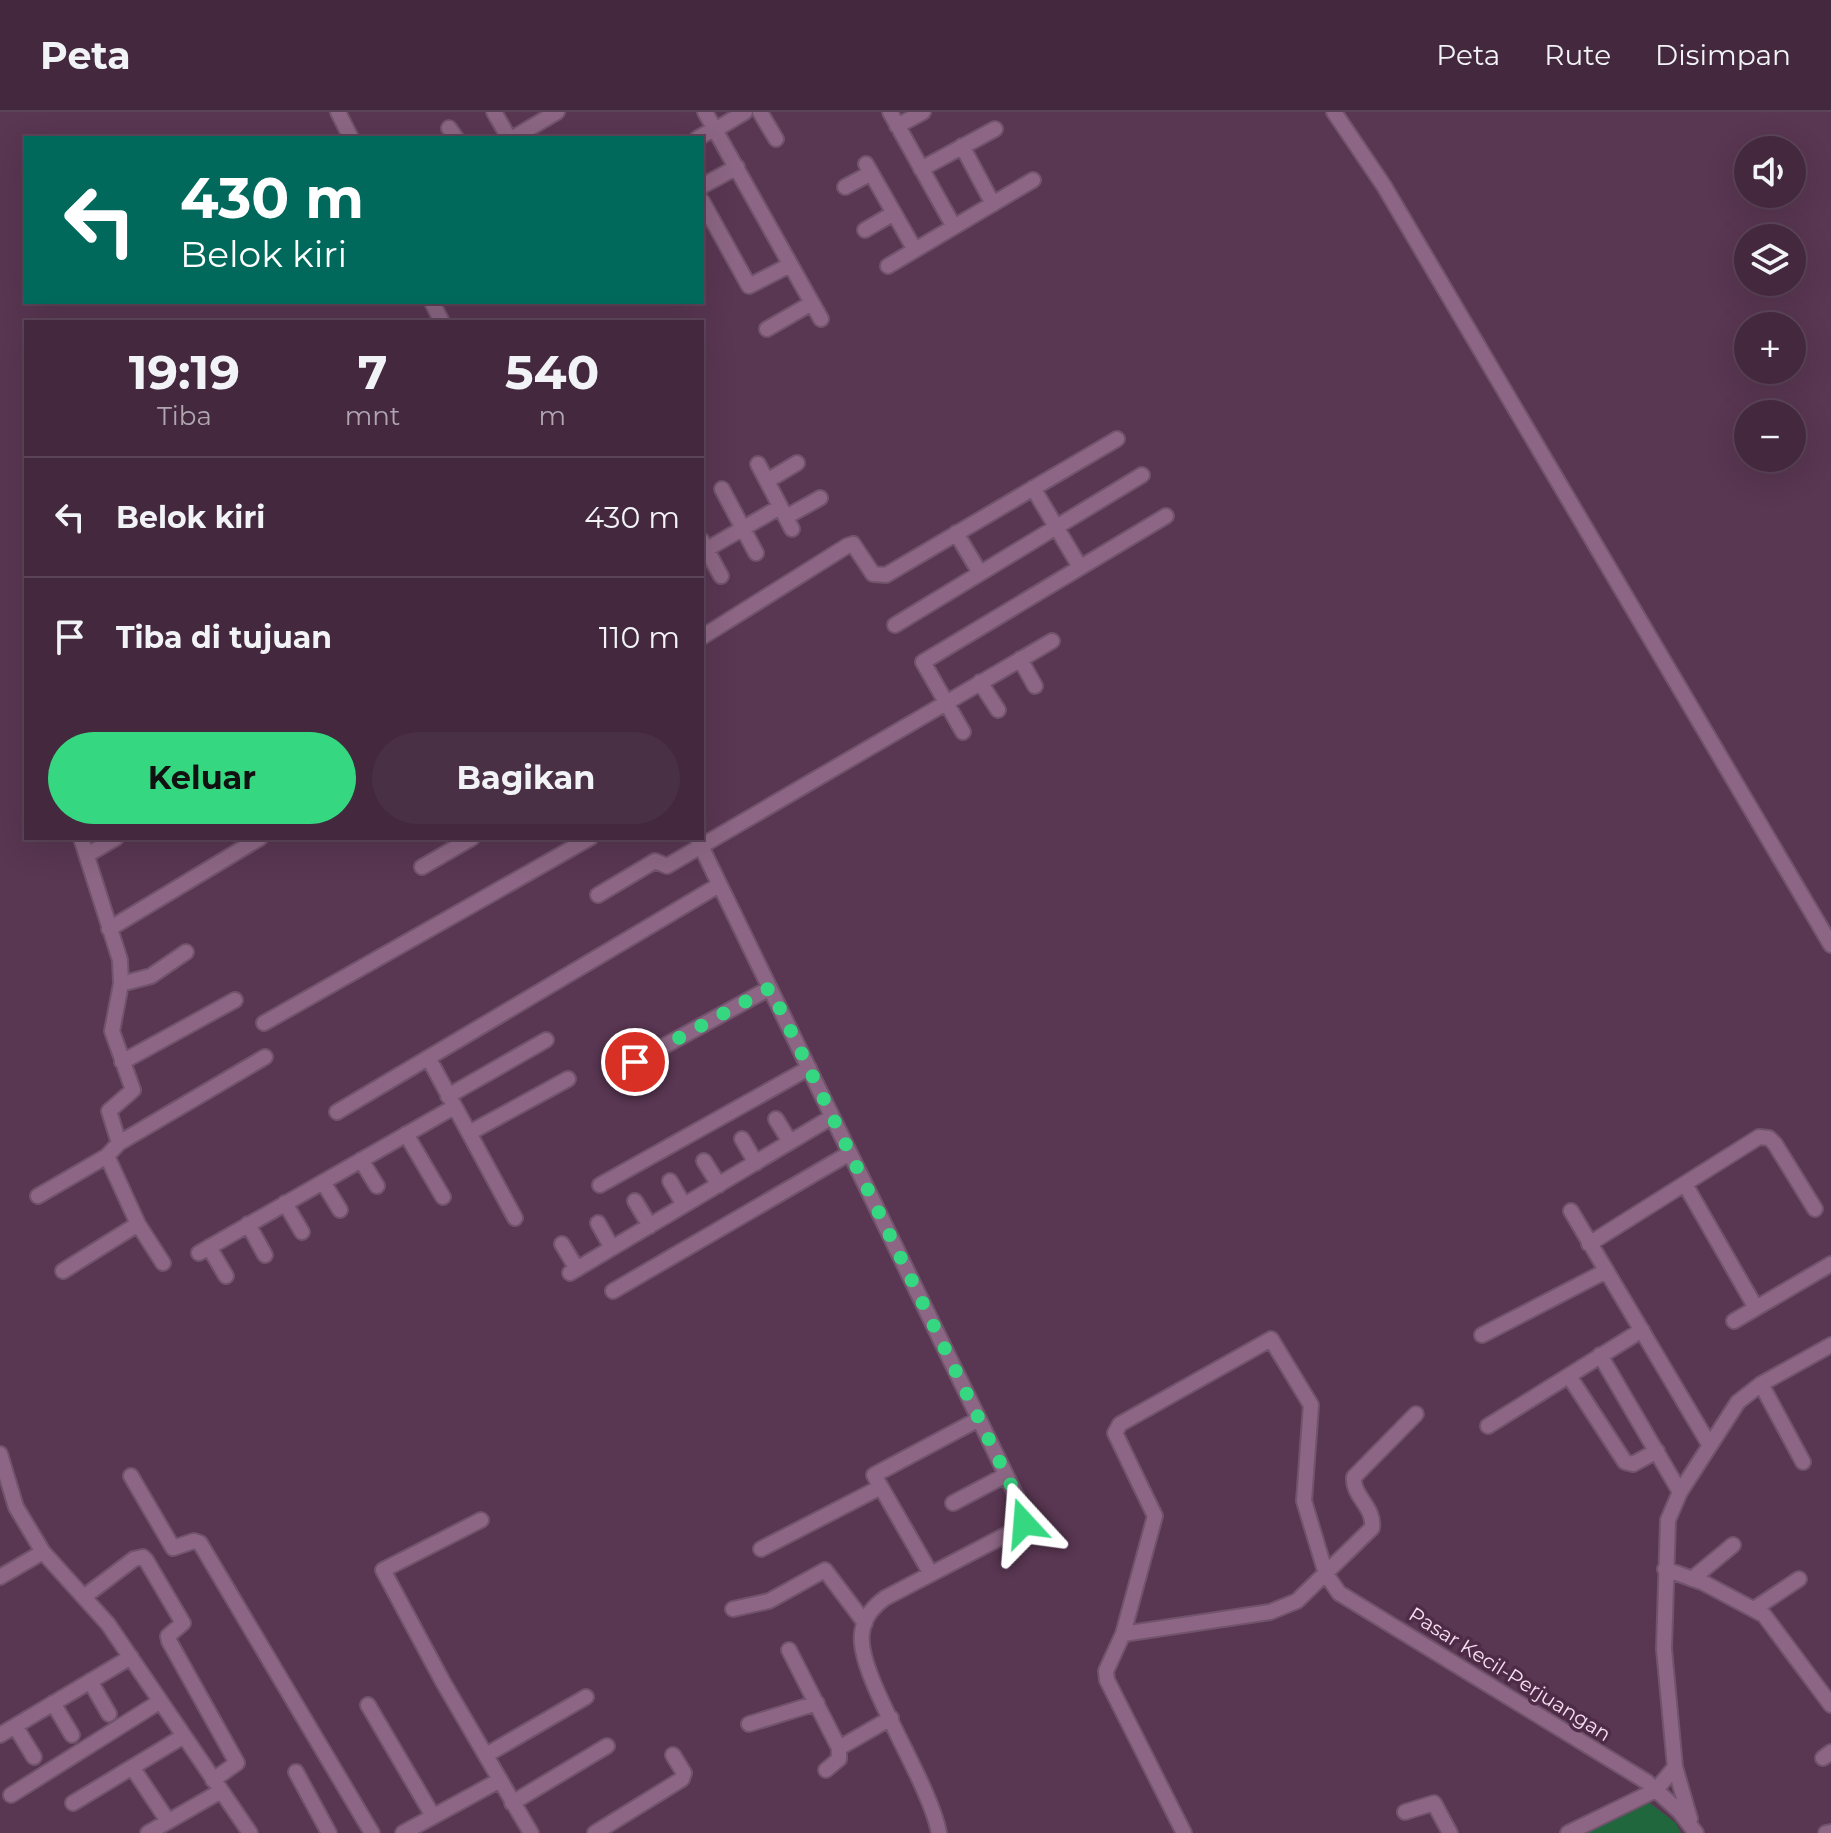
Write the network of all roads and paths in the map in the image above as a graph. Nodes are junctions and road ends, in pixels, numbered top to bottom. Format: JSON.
{"nodes":[{"id":1,"x":338,"y":112,"type":"edge"},
{"id":2,"x":494,"y":112,"type":"edge"},
{"id":3,"x":705,"y":112,"type":"edge"},
{"id":4,"x":745,"y":112,"type":"edge"},
{"id":5,"x":760,"y":112,"type":"edge"},
{"id":6,"x":890,"y":112,"type":"edge"},
{"id":7,"x":923,"y":112,"type":"edge"},
{"id":8,"x":1334,"y":112,"type":"edge"},
{"id":9,"x":551,"y":113,"type":"edge"},
{"id":10,"x":897,"y":126,"type":"junction"},
{"id":11,"x":715,"y":129,"type":"junction"},
{"id":12,"x":995,"y":129,"type":"dead end"},
{"id":13,"x":350,"y":136,"type":"edge"},
{"id":14,"x":510,"y":136,"type":"edge"},
{"id":15,"x":514,"y":136,"type":"edge"},
{"id":16,"x":702,"y":136,"type":"edge"},
{"id":17,"x":776,"y":139,"type":"dead end"},
{"id":18,"x":962,"y":146,"type":"junction"},
{"id":19,"x":737,"y":167,"type":"junction"},
{"id":20,"x":921,"y":169,"type":"junction"},
{"id":21,"x":1033,"y":180,"type":"dead end"},
{"id":22,"x":704,"y":185,"type":"edge"},
{"id":23,"x":845,"y":187,"type":"dead end"},
{"id":24,"x":993,"y":204,"type":"junction"},
{"id":25,"x":704,"y":205,"type":"edge"},
{"id":26,"x":894,"y":213,"type":"junction"},
{"id":27,"x":954,"y":227,"type":"junction"},
{"id":28,"x":865,"y":230,"type":"dead end"},
{"id":29,"x":915,"y":250,"type":"junction"},
{"id":30,"x":790,"y":265,"type":"junction"},
{"id":31,"x":888,"y":266,"type":"dead end"},
{"id":32,"x":812,"y":303,"type":"junction"},
{"id":33,"x":821,"y":319,"type":"dead end"},
{"id":34,"x":767,"y":329,"type":"dead end"},
{"id":35,"x":1117,"y":439,"type":"dead end"},
{"id":36,"x":797,"y":463,"type":"dead end"},
{"id":37,"x":758,"y":464,"type":"dead end"},
{"id":38,"x":1142,"y":475,"type":"dead end"},
{"id":39,"x":767,"y":481,"type":"junction"},
{"id":40,"x":1033,"y":488,"type":"junction"},
{"id":41,"x":722,"y":489,"type":"dead end"},
{"id":42,"x":820,"y":498,"type":"dead end"},
{"id":43,"x":1166,"y":516,"type":"dead end"},
{"id":44,"x":786,"y":518,"type":"junction"},
{"id":45,"x":1056,"y":527,"type":"junction"},
{"id":46,"x":743,"y":528,"type":"junction"},
{"id":47,"x":956,"y":533,"type":"junction"},
{"id":48,"x":704,"y":547,"type":"edge"},
{"id":49,"x":756,"y":553,"type":"dead end"},
{"id":50,"x":1080,"y":567,"type":"junction"},
{"id":51,"x":980,"y":573,"type":"junction"},
{"id":52,"x":721,"y":576,"type":"dead end"},
{"id":53,"x":895,"y":625,"type":"dead end"},
{"id":54,"x":704,"y":636,"type":"edge"},
{"id":55,"x":1052,"y":641,"type":"dead end"},
{"id":56,"x":1020,"y":659,"type":"junction"},
{"id":57,"x":980,"y":682,"type":"junction"},
{"id":58,"x":1035,"y":686,"type":"dead end"},
{"id":59,"x":945,"y":703,"type":"junction"},
{"id":60,"x":998,"y":710,"type":"dead end"},
{"id":61,"x":963,"y":732,"type":"dead end"},
{"id":62,"x":704,"y":839,"type":"edge"},
{"id":63,"x":82,"y":840,"type":"edge"},
{"id":64,"x":113,"y":840,"type":"edge"},
{"id":65,"x":257,"y":840,"type":"edge"},
{"id":66,"x":469,"y":840,"type":"edge"},
{"id":67,"x":586,"y":840,"type":"edge"},
{"id":68,"x":699,"y":842,"type":"edge"},
{"id":69,"x":87,"y":855,"type":"junction"},
{"id":70,"x":422,"y":867,"type":"dead end"},
{"id":71,"x":719,"y":885,"type":"junction"},
{"id":72,"x":598,"y":895,"type":"dead end"},
{"id":73,"x":109,"y":929,"type":"junction"},
{"id":74,"x":1831,"y":945,"type":"edge"},
{"id":75,"x":186,"y":952,"type":"dead end"},
{"id":76,"x":121,"y":984,"type":"junction"},
{"id":77,"x":770,"y":988,"type":"junction"},
{"id":78,"x":235,"y":1000,"type":"dead end"},
{"id":79,"x":264,"y":1023,"type":"dead end"},
{"id":80,"x":546,"y":1040,"type":"dead end"},
{"id":81,"x":265,"y":1057,"type":"dead end"},
{"id":82,"x":429,"y":1059,"type":"junction"},
{"id":83,"x":122,"y":1062,"type":"junction"},
{"id":84,"x":635,"y":1062,"type":"dead end"},
{"id":85,"x":809,"y":1068,"type":"junction"},
{"id":86,"x":568,"y":1079,"type":"dead end"},
{"id":87,"x":451,"y":1101,"type":"junction"},
{"id":88,"x":337,"y":1112,"type":"dead end"},
{"id":89,"x":832,"y":1117,"type":"junction"},
{"id":90,"x":776,"y":1119,"type":"dead end"},
{"id":91,"x":469,"y":1133,"type":"junction"},
{"id":92,"x":406,"y":1134,"type":"junction"},
{"id":93,"x":742,"y":1139,"type":"dead end"},
{"id":94,"x":790,"y":1142,"type":"junction"},
{"id":95,"x":119,"y":1143,"type":"junction"},
{"id":96,"x":850,"y":1153,"type":"junction"},
{"id":97,"x":107,"y":1156,"type":"junction"},
{"id":98,"x":361,"y":1160,"type":"junction"},
{"id":99,"x":704,"y":1161,"type":"dead end"},
{"id":100,"x":756,"y":1163,"type":"junction"},
{"id":101,"x":670,"y":1181,"type":"dead end"},
{"id":102,"x":323,"y":1182,"type":"junction"},
{"id":103,"x":600,"y":1185,"type":"dead end"},
{"id":104,"x":719,"y":1185,"type":"junction"},
{"id":105,"x":377,"y":1186,"type":"dead end"},
{"id":106,"x":1686,"y":1186,"type":"junction"},
{"id":107,"x":38,"y":1196,"type":"dead end"},
{"id":108,"x":443,"y":1197,"type":"dead end"},
{"id":109,"x":635,"y":1201,"type":"dead end"},
{"id":110,"x":285,"y":1203,"type":"junction"},
{"id":111,"x":684,"y":1205,"type":"junction"},
{"id":112,"x":1815,"y":1209,"type":"dead end"},
{"id":113,"x":340,"y":1210,"type":"dead end"},
{"id":114,"x":1571,"y":1211,"type":"dead end"},
{"id":115,"x":515,"y":1218,"type":"dead end"},
{"id":116,"x":598,"y":1223,"type":"dead end"},
{"id":117,"x":138,"y":1224,"type":"junction"},
{"id":118,"x":248,"y":1224,"type":"junction"},
{"id":119,"x":650,"y":1226,"type":"junction"},
{"id":120,"x":302,"y":1232,"type":"dead end"},
{"id":121,"x":562,"y":1244,"type":"dead end"},
{"id":122,"x":1589,"y":1244,"type":"junction"},
{"id":123,"x":612,"y":1248,"type":"junction"},
{"id":124,"x":265,"y":1255,"type":"dead end"},
{"id":125,"x":163,"y":1263,"type":"dead end"},
{"id":126,"x":1831,"y":1264,"type":"edge"},
{"id":127,"x":63,"y":1271,"type":"dead end"},
{"id":128,"x":1604,"y":1272,"type":"junction"},
{"id":129,"x":226,"y":1276,"type":"dead end"},
{"id":130,"x":613,"y":1291,"type":"dead end"},
{"id":131,"x":1756,"y":1308,"type":"junction"},
{"id":132,"x":1734,"y":1321,"type":"dead end"},
{"id":133,"x":1642,"y":1330,"type":"junction"},
{"id":134,"x":1482,"y":1335,"type":"dead end"},
{"id":135,"x":1831,"y":1345,"type":"edge"},
{"id":136,"x":1600,"y":1355,"type":"junction"},
{"id":137,"x":1569,"y":1376,"type":"junction"},
{"id":138,"x":1761,"y":1384,"type":"junction"},
{"id":139,"x":1416,"y":1414,"type":"dead end"},
{"id":140,"x":979,"y":1419,"type":"junction"},
{"id":141,"x":1488,"y":1426,"type":"dead end"},
{"id":142,"x":1709,"y":1444,"type":"junction"},
{"id":143,"x":1657,"y":1451,"type":"junction"},
{"id":144,"x":0,"y":1454,"type":"edge"},
{"id":145,"x":1803,"y":1462,"type":"dead end"},
{"id":146,"x":1006,"y":1475,"type":"junction"},
{"id":147,"x":131,"y":1476,"type":"dead end"},
{"id":148,"x":879,"y":1488,"type":"junction"},
{"id":149,"x":1680,"y":1492,"type":"junction"},
{"id":150,"x":953,"y":1503,"type":"dead end"},
{"id":151,"x":481,"y":1520,"type":"dead end"},
{"id":152,"x":1733,"y":1545,"type":"dead end"},
{"id":153,"x":761,"y":1549,"type":"dead end"},
{"id":154,"x":43,"y":1552,"type":"junction"},
{"id":155,"x":1665,"y":1569,"type":"junction"},
{"id":156,"x":931,"y":1574,"type":"junction"},
{"id":157,"x":1326,"y":1574,"type":"junction"},
{"id":158,"x":0,"y":1577,"type":"edge"},
{"id":159,"x":1692,"y":1579,"type":"junction"},
{"id":160,"x":1799,"y":1579,"type":"dead end"},
{"id":161,"x":85,"y":1596,"type":"junction"},
{"id":162,"x":733,"y":1609,"type":"dead end"},
{"id":163,"x":1754,"y":1609,"type":"junction"},
{"id":164,"x":865,"y":1623,"type":"junction"},
{"id":165,"x":1123,"y":1634,"type":"junction"},
{"id":166,"x":789,"y":1650,"type":"dead end"},
{"id":167,"x":131,"y":1657,"type":"junction"},
{"id":168,"x":90,"y":1681,"type":"junction"},
{"id":169,"x":586,"y":1697,"type":"dead end"},
{"id":170,"x":159,"y":1702,"type":"junction"},
{"id":171,"x":53,"y":1703,"type":"junction"},
{"id":172,"x":817,"y":1703,"type":"junction"},
{"id":173,"x":368,"y":1705,"type":"dead end"},
{"id":174,"x":1831,"y":1705,"type":"edge"},
{"id":175,"x":109,"y":1714,"type":"dead end"},
{"id":176,"x":891,"y":1718,"type":"junction"},
{"id":177,"x":749,"y":1724,"type":"dead end"},
{"id":178,"x":15,"y":1726,"type":"junction"},
{"id":179,"x":0,"y":1735,"type":"edge"},
{"id":180,"x":72,"y":1735,"type":"dead end"},
{"id":181,"x":182,"y":1737,"type":"junction"},
{"id":182,"x":607,"y":1746,"type":"dead end"},
{"id":183,"x":839,"y":1748,"type":"junction"},
{"id":184,"x":486,"y":1755,"type":"junction"},
{"id":185,"x":673,"y":1755,"type":"dead end"},
{"id":186,"x":34,"y":1757,"type":"dead end"},
{"id":187,"x":132,"y":1767,"type":"junction"},
{"id":188,"x":1675,"y":1767,"type":"junction"},
{"id":189,"x":826,"y":1770,"type":"dead end"},
{"id":190,"x":296,"y":1772,"type":"dead end"},
{"id":191,"x":500,"y":1780,"type":"junction"},
{"id":192,"x":217,"y":1786,"type":"junction"},
{"id":193,"x":1656,"y":1790,"type":"junction"},
{"id":194,"x":11,"y":1795,"type":"dead end"},
{"id":195,"x":73,"y":1803,"type":"dead end"},
{"id":196,"x":512,"y":1803,"type":"junction"},
{"id":197,"x":1405,"y":1812,"type":"dead end"},
{"id":198,"x":433,"y":1816,"type":"junction"},
{"id":199,"x":168,"y":1821,"type":"junction"},
{"id":200,"x":1694,"y":1830,"type":"edge"},
{"id":201,"x":148,"y":1833,"type":"edge"},
{"id":202,"x":250,"y":1833,"type":"edge"},
{"id":203,"x":329,"y":1833,"type":"edge"},
{"id":204,"x":372,"y":1833,"type":"edge"},
{"id":205,"x":403,"y":1833,"type":"edge"},
{"id":206,"x":531,"y":1833,"type":"edge"},
{"id":207,"x":595,"y":1833,"type":"edge"},
{"id":208,"x":939,"y":1833,"type":"edge"},
{"id":209,"x":1184,"y":1833,"type":"edge"},
{"id":210,"x":1450,"y":1833,"type":"edge"},
{"id":211,"x":1568,"y":1833,"type":"edge"}],
"edges":[{"from":1,"to":13,"type":"street"},
{"from":2,"to":14,"type":"street"},
{"from":3,"to":11,"type":"street"},
{"from":4,"to":11,"type":"street"},
{"from":5,"to":17,"type":"street"},
{"from":6,"to":10,"type":"street"},
{"from":7,"to":10,"type":"street"},
{"from":8,"to":74,"type":"street"},
{"from":9,"to":15,"type":"street"},
{"from":10,"to":20,"type":"street"},
{"from":11,"to":16,"type":"street"},
{"from":11,"to":19,"type":"street"},
{"from":12,"to":18,"type":"street"},
{"from":18,"to":20,"type":"street"},
{"from":18,"to":24,"type":"street"},
{"from":19,"to":22,"type":"street"},
{"from":19,"to":30,"type":"street"},
{"from":20,"to":27,"type":"street"},
{"from":21,"to":24,"type":"street"},
{"from":23,"to":26,"type":"street"},
{"from":24,"to":27,"type":"street"},
{"from":25,"to":30,"type":"street"},
{"from":26,"to":28,"type":"street"},
{"from":26,"to":29,"type":"street"},
{"from":27,"to":29,"type":"street"},
{"from":29,"to":31,"type":"street"},
{"from":30,"to":32,"type":"street"},
{"from":32,"to":33,"type":"street"},
{"from":32,"to":34,"type":"street"},
{"from":35,"to":40,"type":"street"},
{"from":36,"to":39,"type":"street"},
{"from":37,"to":39,"type":"street"},
{"from":38,"to":45,"type":"street"},
{"from":39,"to":44,"type":"street"},
{"from":40,"to":45,"type":"street"},
{"from":40,"to":47,"type":"street"},
{"from":41,"to":46,"type":"street"},
{"from":42,"to":44,"type":"street"},
{"from":43,"to":50,"type":"street"},
{"from":44,"to":46,"type":"street"},
{"from":45,"to":50,"type":"street"},
{"from":45,"to":51,"type":"street"},
{"from":46,"to":48,"type":"street"},
{"from":46,"to":49,"type":"street"},
{"from":47,"to":51,"type":"street"},
{"from":47,"to":54,"type":"street"},
{"from":48,"to":52,"type":"street"},
{"from":50,"to":59,"type":"street"},
{"from":51,"to":53,"type":"street"},
{"from":55,"to":56,"type":"street"},
{"from":56,"to":57,"type":"street"},
{"from":56,"to":58,"type":"street"},
{"from":57,"to":59,"type":"street"},
{"from":57,"to":60,"type":"street"},
{"from":59,"to":61,"type":"street"},
{"from":59,"to":62,"type":"street"},
{"from":63,"to":69,"type":"street"},
{"from":64,"to":69,"type":"street"},
{"from":65,"to":73,"type":"street"},
{"from":66,"to":70,"type":"street"},
{"from":67,"to":79,"type":"street"},
{"from":68,"to":71,"type":"street"},
{"from":68,"to":72,"type":"street"},
{"from":69,"to":73,"type":"street"},
{"from":71,"to":77,"type":"street"},
{"from":71,"to":82,"type":"street"},
{"from":73,"to":76,"type":"street"},
{"from":75,"to":76,"type":"street"},
{"from":76,"to":83,"type":"street"},
{"from":77,"to":84,"type":"street"},
{"from":77,"to":85,"type":"street"},
{"from":78,"to":83,"type":"street"},
{"from":80,"to":87,"type":"street"},
{"from":81,"to":95,"type":"street"},
{"from":82,"to":87,"type":"street"},
{"from":82,"to":88,"type":"street"},
{"from":83,"to":95,"type":"street"},
{"from":85,"to":89,"type":"street"},
{"from":85,"to":103,"type":"street"},
{"from":86,"to":91,"type":"street"},
{"from":87,"to":91,"type":"street"},
{"from":87,"to":92,"type":"street"},
{"from":89,"to":94,"type":"street"},
{"from":89,"to":96,"type":"street"},
{"from":90,"to":94,"type":"street"},
{"from":91,"to":115,"type":"street"},
{"from":92,"to":98,"type":"street"},
{"from":92,"to":108,"type":"street"},
{"from":93,"to":100,"type":"street"},
{"from":94,"to":100,"type":"street"},
{"from":95,"to":97,"type":"street"},
{"from":96,"to":130,"type":"street"},
{"from":96,"to":140,"type":"street"},
{"from":97,"to":107,"type":"street"},
{"from":97,"to":117,"type":"street"},
{"from":98,"to":102,"type":"street"},
{"from":98,"to":105,"type":"street"},
{"from":99,"to":104,"type":"street"},
{"from":100,"to":104,"type":"street"},
{"from":101,"to":111,"type":"street"},
{"from":102,"to":110,"type":"street"},
{"from":102,"to":113,"type":"street"},
{"from":104,"to":111,"type":"street"},
{"from":106,"to":112,"type":"street"},
{"from":106,"to":122,"type":"street"},
{"from":106,"to":131,"type":"street"},
{"from":109,"to":119,"type":"street"},
{"from":110,"to":118,"type":"street"},
{"from":110,"to":120,"type":"street"},
{"from":111,"to":119,"type":"street"},
{"from":114,"to":122,"type":"street"},
{"from":116,"to":123,"type":"street"},
{"from":117,"to":125,"type":"street"},
{"from":117,"to":127,"type":"street"},
{"from":118,"to":124,"type":"street"},
{"from":118,"to":129,"type":"street"},
{"from":119,"to":123,"type":"street"},
{"from":121,"to":123,"type":"street"},
{"from":122,"to":128,"type":"street"},
{"from":126,"to":131,"type":"street"},
{"from":128,"to":133,"type":"street"},
{"from":128,"to":134,"type":"street"},
{"from":131,"to":132,"type":"street"},
{"from":133,"to":136,"type":"street"},
{"from":133,"to":142,"type":"street"},
{"from":135,"to":138,"type":"street"},
{"from":136,"to":137,"type":"street"},
{"from":136,"to":143,"type":"street"},
{"from":137,"to":141,"type":"street"},
{"from":137,"to":143,"type":"street"},
{"from":138,"to":142,"type":"street"},
{"from":138,"to":145,"type":"street"},
{"from":139,"to":157,"type":"street"},
{"from":140,"to":146,"type":"street"},
{"from":140,"to":148,"type":"street"},
{"from":142,"to":149,"type":"street"},
{"from":143,"to":149,"type":"street"},
{"from":144,"to":154,"type":"street"},
{"from":146,"to":150,"type":"street"},
{"from":146,"to":156,"type":"street"},
{"from":147,"to":204,"type":"street"},
{"from":148,"to":153,"type":"street"},
{"from":148,"to":156,"type":"street"},
{"from":149,"to":155,"type":"street"},
{"from":151,"to":184,"type":"street"},
{"from":152,"to":159,"type":"street"},
{"from":154,"to":158,"type":"street"},
{"from":154,"to":161,"type":"street"},
{"from":155,"to":159,"type":"street"},
{"from":155,"to":188,"type":"street"},
{"from":156,"to":164,"type":"street"},
{"from":157,"to":165,"type":"street"},
{"from":157,"to":165,"type":"street","name":"Pasar Kecil-Perjuangan"},
{"from":157,"to":193,"type":"street","name":"Pasar Kecil-Perjuangan"},
{"from":159,"to":163,"type":"street"},
{"from":160,"to":163,"type":"street"},
{"from":161,"to":167,"type":"street"},
{"from":161,"to":192,"type":"street"},
{"from":162,"to":164,"type":"street"},
{"from":163,"to":174,"type":"street"},
{"from":164,"to":176,"type":"street"},
{"from":165,"to":209,"type":"street"},
{"from":166,"to":172,"type":"street"},
{"from":167,"to":168,"type":"street"},
{"from":167,"to":170,"type":"street"},
{"from":168,"to":171,"type":"street"},
{"from":168,"to":175,"type":"street"},
{"from":169,"to":184,"type":"street"},
{"from":170,"to":181,"type":"street"},
{"from":170,"to":194,"type":"street"},
{"from":171,"to":178,"type":"street"},
{"from":171,"to":180,"type":"street"},
{"from":172,"to":177,"type":"street"},
{"from":172,"to":183,"type":"street"},
{"from":173,"to":198,"type":"street"},
{"from":176,"to":183,"type":"street"},
{"from":176,"to":208,"type":"street"},
{"from":178,"to":179,"type":"street"},
{"from":178,"to":186,"type":"street"},
{"from":181,"to":187,"type":"street"},
{"from":181,"to":192,"type":"street"},
{"from":182,"to":196,"type":"street"},
{"from":183,"to":189,"type":"street"},
{"from":184,"to":191,"type":"street"},
{"from":185,"to":207,"type":"street"},
{"from":187,"to":195,"type":"street"},
{"from":187,"to":199,"type":"street"},
{"from":188,"to":193,"type":"street"},
{"from":188,"to":200,"type":"street"},
{"from":190,"to":203,"type":"street"},
{"from":191,"to":196,"type":"street"},
{"from":191,"to":198,"type":"street"},
{"from":192,"to":199,"type":"street"},
{"from":192,"to":202,"type":"street"},
{"from":193,"to":200,"type":"street","name":"Pasar Kecil-Perjuangan"},
{"from":193,"to":211,"type":"street"},
{"from":196,"to":206,"type":"street"},
{"from":197,"to":210,"type":"street"},
{"from":198,"to":205,"type":"street"},
{"from":199,"to":201,"type":"street"}]}
